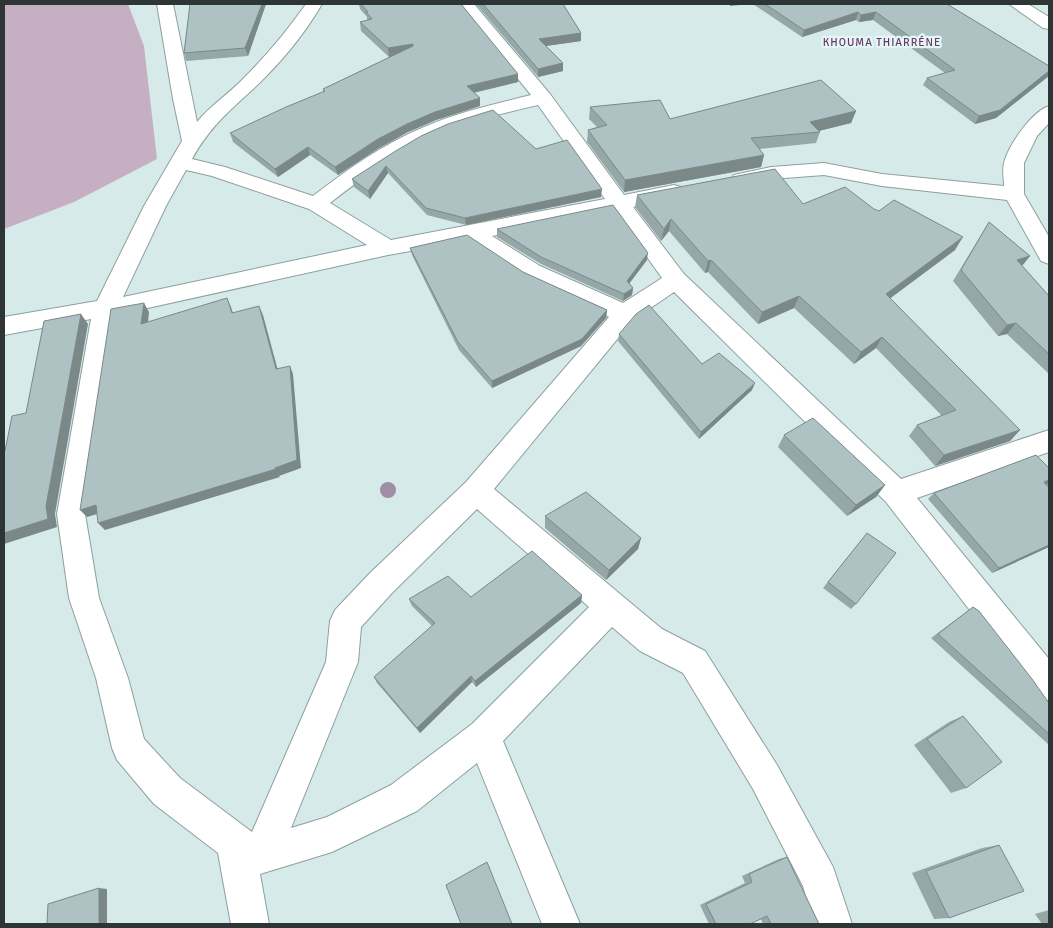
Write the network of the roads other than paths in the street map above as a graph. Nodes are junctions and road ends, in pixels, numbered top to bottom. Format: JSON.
{"nodes":[{"id":1,"x":165,"y":4,"type":"edge"},
{"id":2,"x":314,"y":4,"type":"edge"},
{"id":3,"x":466,"y":4,"type":"edge"},
{"id":4,"x":1017,"y":4,"type":"edge"},
{"id":5,"x":1049,"y":24,"type":"edge"},
{"id":6,"x":543,"y":98,"type":"junction"},
{"id":7,"x":1049,"y":112,"type":"edge"},
{"id":8,"x":192,"y":141,"type":"junction"},
{"id":9,"x":180,"y":162,"type":"junction"},
{"id":10,"x":723,"y":182,"type":"edge"},
{"id":11,"x":694,"y":188,"type":"edge"},
{"id":12,"x":1014,"y":194,"type":"junction"},
{"id":13,"x":618,"y":202,"type":"junction"},
{"id":14,"x":316,"y":204,"type":"junction"},
{"id":15,"x":472,"y":233,"type":"junction"},
{"id":16,"x":388,"y":248,"type":"junction"},
{"id":17,"x":1049,"y":256,"type":"edge"},
{"id":18,"x":676,"y":280,"type":"junction"},
{"id":19,"x":105,"y":308,"type":"junction"},
{"id":20,"x":625,"y":314,"type":"junction"},
{"id":21,"x":4,"y":326,"type":"edge"},
{"id":22,"x":1049,"y":441,"type":"edge"},
{"id":23,"x":476,"y":491,"type":"junction"},
{"id":24,"x":896,"y":493,"type":"junction"},
{"id":25,"x":611,"y":606,"type":"junction"},
{"id":26,"x":1049,"y":685,"type":"edge"},
{"id":27,"x":484,"y":736,"type":"junction"},
{"id":28,"x":248,"y":850,"type":"junction"},
{"id":29,"x":250,"y":924,"type":"edge"},
{"id":30,"x":561,"y":924,"type":"edge"},
{"id":31,"x":833,"y":924,"type":"edge"}],
"edges":[{"from":1,"to":8,"type":"street"},
{"from":2,"to":8,"type":"street"},
{"from":3,"to":6,"type":"street"},
{"from":4,"to":5,"type":"street"},
{"from":6,"to":13,"type":"street"},
{"from":6,"to":14,"type":"street"},
{"from":7,"to":12,"type":"street"},
{"from":8,"to":9,"type":"street"},
{"from":9,"to":14,"type":"street"},
{"from":9,"to":19,"type":"street"},
{"from":10,"to":12,"type":"street"},
{"from":11,"to":13,"type":"street"},
{"from":12,"to":17,"type":"street"},
{"from":13,"to":15,"type":"street"},
{"from":13,"to":18,"type":"street"},
{"from":14,"to":16,"type":"street"},
{"from":15,"to":16,"type":"street"},
{"from":15,"to":20,"type":"street"},
{"from":16,"to":19,"type":"street"},
{"from":18,"to":20,"type":"street"},
{"from":18,"to":24,"type":"street"},
{"from":19,"to":21,"type":"street"},
{"from":19,"to":28,"type":"street"},
{"from":20,"to":23,"type":"street"},
{"from":22,"to":24,"type":"street"},
{"from":23,"to":25,"type":"street"},
{"from":23,"to":28,"type":"street"},
{"from":24,"to":26,"type":"street"},
{"from":25,"to":27,"type":"street"},
{"from":25,"to":31,"type":"street"},
{"from":27,"to":28,"type":"street"},
{"from":27,"to":30,"type":"street"},
{"from":28,"to":29,"type":"street"}]}
